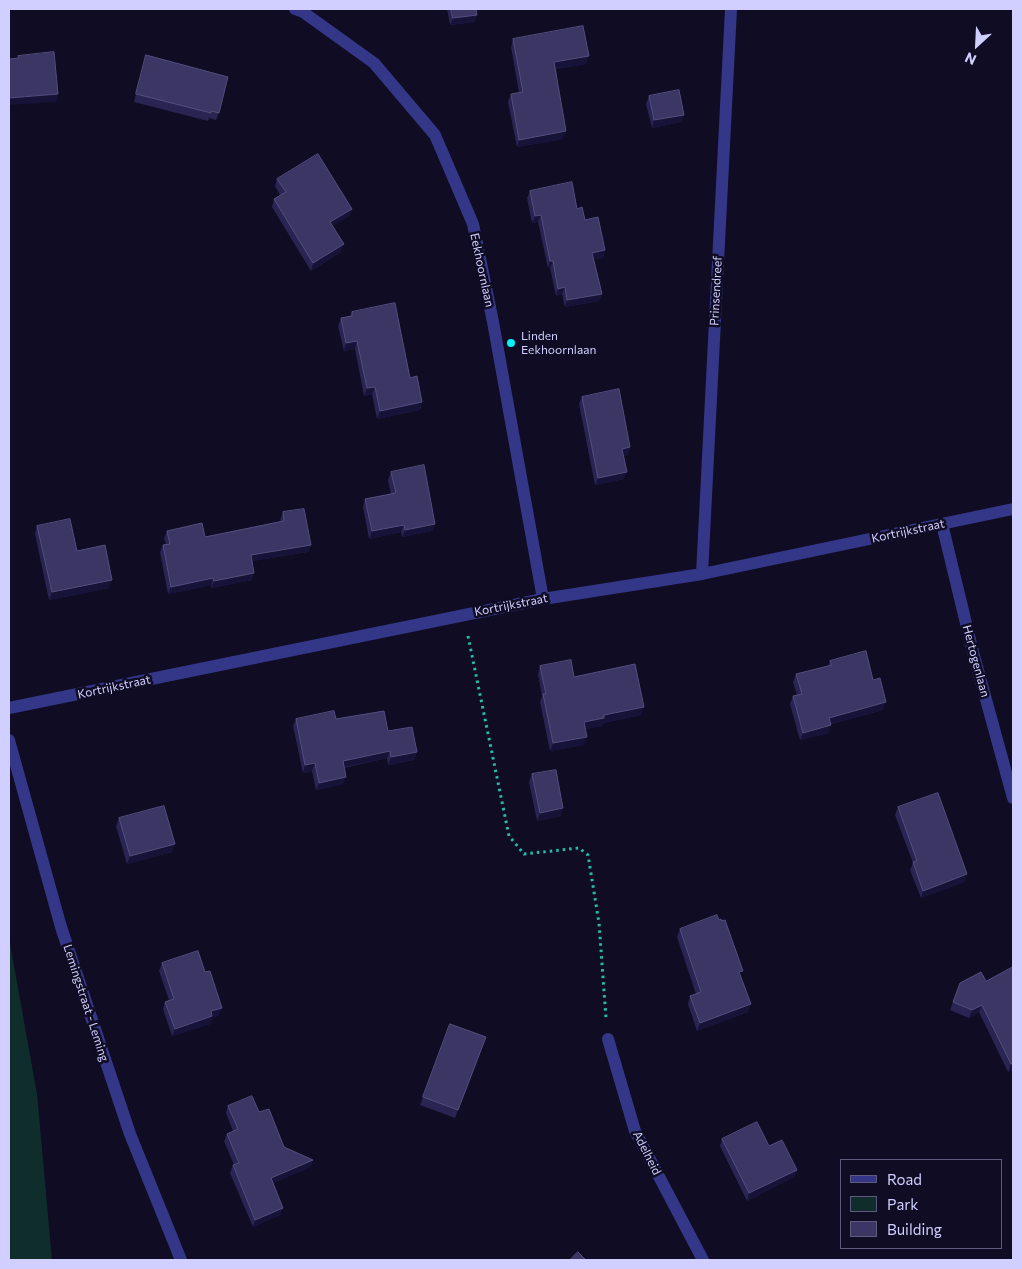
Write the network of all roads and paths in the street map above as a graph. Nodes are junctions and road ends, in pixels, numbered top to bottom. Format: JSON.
{"nodes":[{"id":1,"x":731,"y":9,"type":"edge"},
{"id":2,"x":301,"y":10,"type":"edge"},
{"id":3,"x":1013,"y":509,"type":"edge"},
{"id":4,"x":942,"y":524,"type":"junction"},
{"id":5,"x":702,"y":574,"type":"junction"},
{"id":6,"x":543,"y":598,"type":"junction"},
{"id":7,"x":464,"y":615,"type":"junction"},
{"id":8,"x":9,"y":708,"type":"edge"},
{"id":9,"x":9,"y":740,"type":"edge"},
{"id":10,"x":1013,"y":798,"type":"edge"},
{"id":11,"x":608,"y":1039,"type":"joint"},
{"id":12,"x":181,"y":1260,"type":"edge"},
{"id":13,"x":703,"y":1260,"type":"edge"}],
"edges":[{"from":1,"to":5,"type":"street","name":"Prinsendreef"},
{"from":2,"to":6,"type":"street","name":"Eekhoornlaan"},
{"from":3,"to":4,"type":"street","name":"Kortrijkstraat"},
{"from":4,"to":5,"type":"street","name":"Kortrijkstraat"},
{"from":4,"to":10,"type":"street","name":"Hertogenlaan"},
{"from":5,"to":6,"type":"street","name":"Kortrijkstraat"},
{"from":6,"to":7,"type":"street","name":"Kortrijkstraat"},
{"from":7,"to":8,"type":"street","name":"Kortrijkstraat"},
{"from":7,"to":11,"type":"path"},
{"from":9,"to":12,"type":"street","name":"Lemingstraat - Leming"},
{"from":11,"to":13,"type":"street","name":"Adelheid"}]}
